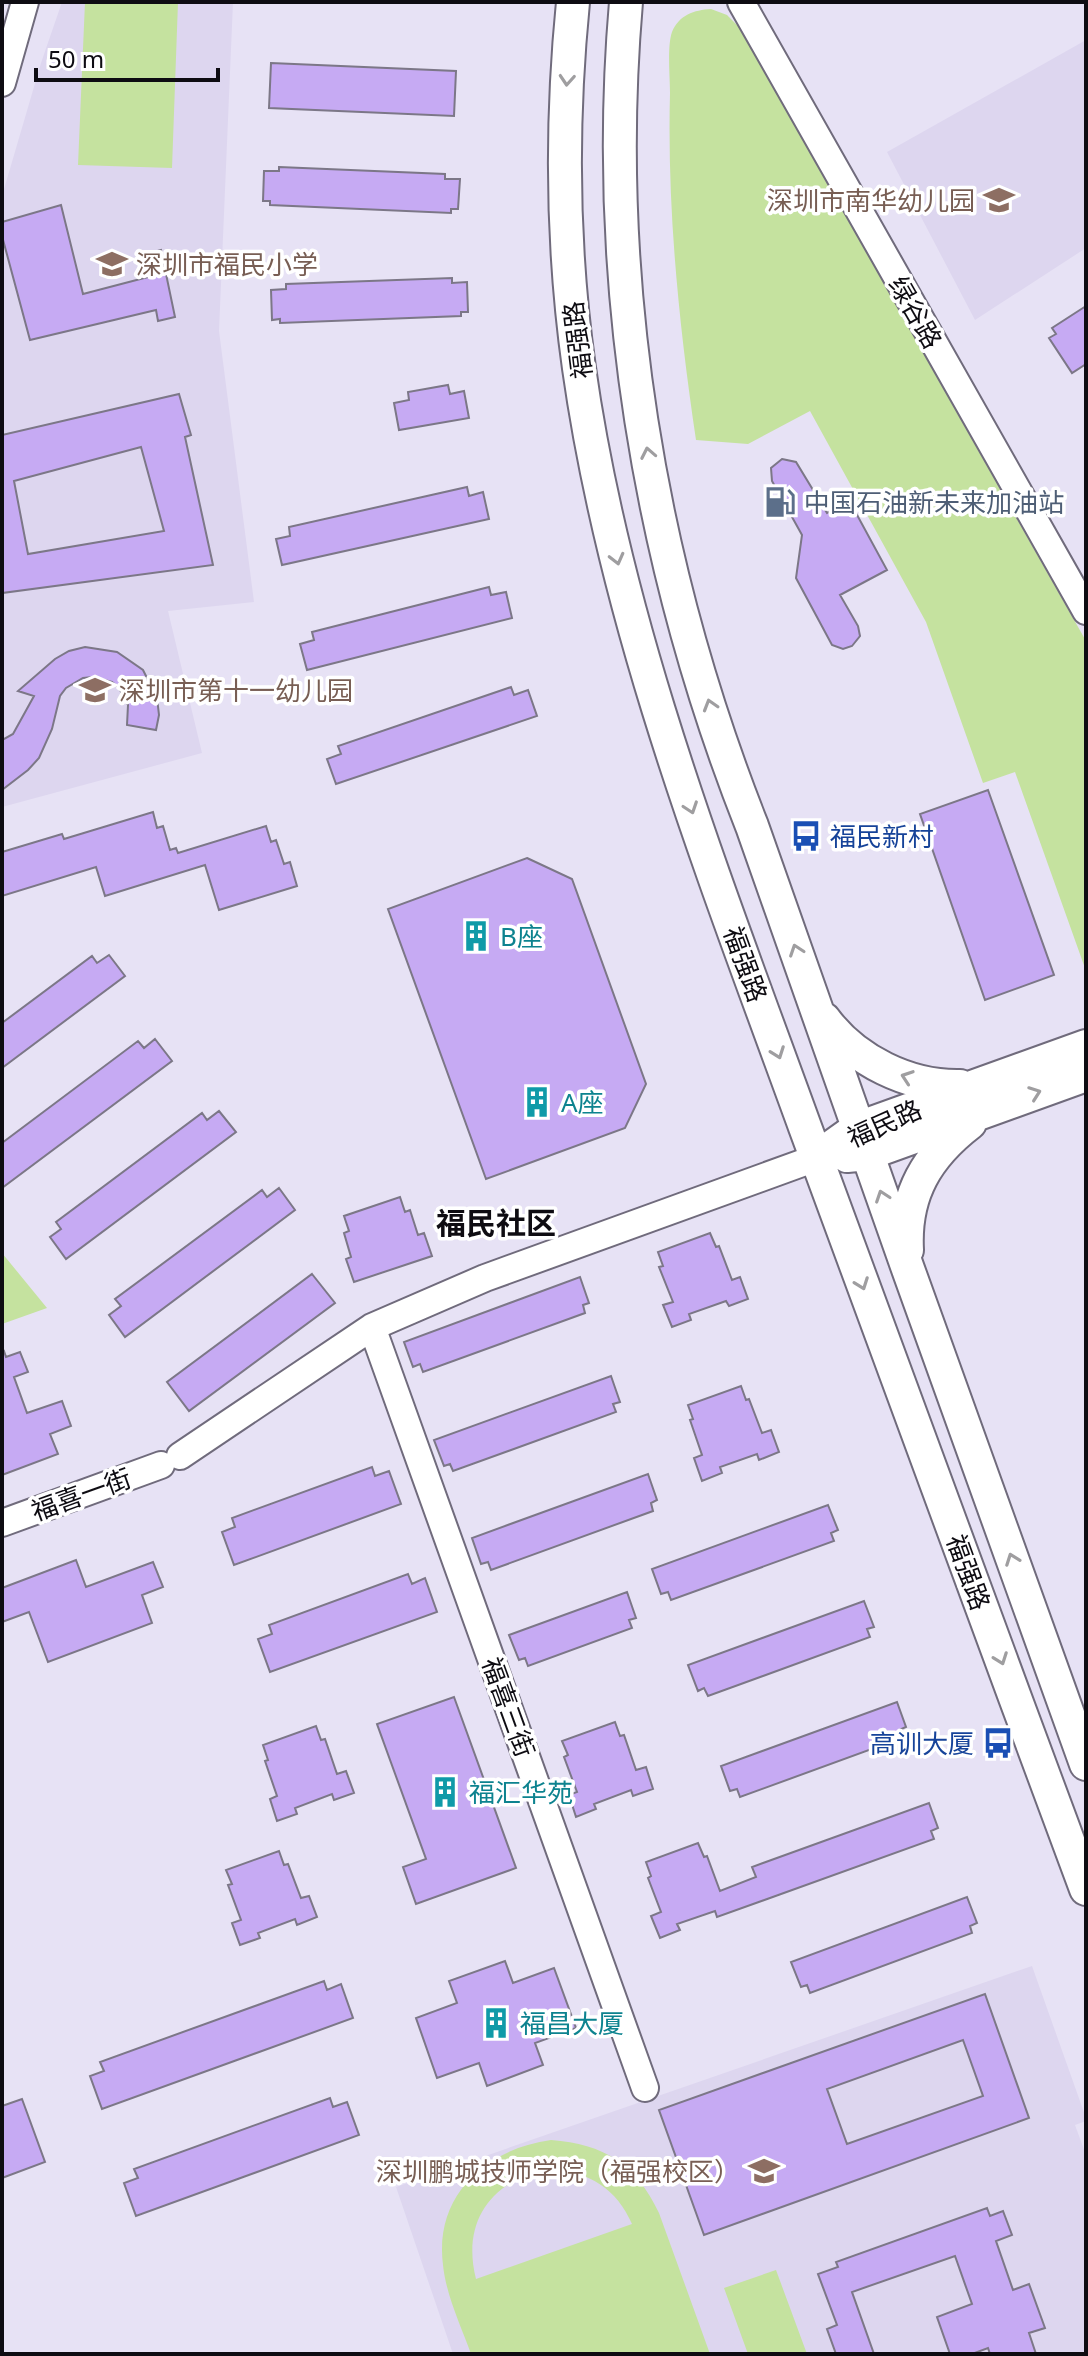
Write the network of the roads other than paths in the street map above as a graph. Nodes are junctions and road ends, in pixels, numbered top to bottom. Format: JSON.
{"nodes":[{"id":1,"x":25,"y":2,"type":"edge"},
{"id":2,"x":573,"y":2,"type":"edge"},
{"id":3,"x":741,"y":5,"type":"edge"},
{"id":4,"x":630,"y":6,"type":"edge"},
{"id":5,"x":2,"y":83,"type":"edge"},
{"id":6,"x":1086,"y":611,"type":"edge"},
{"id":7,"x":816,"y":1008,"type":"junction"},
{"id":8,"x":1086,"y":1046,"type":"edge"},
{"id":9,"x":1086,"y":1075,"type":"edge"},
{"id":10,"x":984,"y":1097,"type":"junction"},
{"id":11,"x":863,"y":1141,"type":"junction"},
{"id":12,"x":816,"y":1158,"type":"junction"},
{"id":13,"x":908,"y":1269,"type":"junction"},
{"id":14,"x":372,"y":1327,"type":"junction"},
{"id":15,"x":2,"y":1523,"type":"edge"},
{"id":16,"x":1086,"y":1764,"type":"edge"},
{"id":17,"x":1086,"y":1889,"type":"edge"},
{"id":18,"x":645,"y":2088,"type":"dead end"}],
"edges":[{"from":1,"to":5,"type":"street"},
{"from":2,"to":12,"type":"main road","name":"福强路","one_way":true},
{"from":3,"to":6,"type":"street","name":"绿谷路"},
{"from":7,"to":4,"type":"main road","name":"福强路","one_way":true},
{"from":10,"to":7,"type":"main road","one_way":true},
{"from":7,"to":11,"type":"main road","name":"福强路"},
{"from":8,"to":10,"type":"main road","name":"福民路"},
{"from":10,"to":9,"type":"main road","name":"福民路","one_way":true},
{"from":10,"to":11,"type":"main road","name":"福民路"},
{"from":10,"to":13,"type":"main road"},
{"from":11,"to":12,"type":"main road","name":"福民路"},
{"from":13,"to":11,"type":"main road","name":"福强路","one_way":true},
{"from":12,"to":14,"type":"street","name":"福喜一街"},
{"from":12,"to":17,"type":"main road","name":"福强路","one_way":true},
{"from":16,"to":13,"type":"main road","name":"福强路","one_way":true},
{"from":14,"to":15,"type":"street","name":"福喜一街"},
{"from":14,"to":18,"type":"street","name":"福喜三街"}]}
